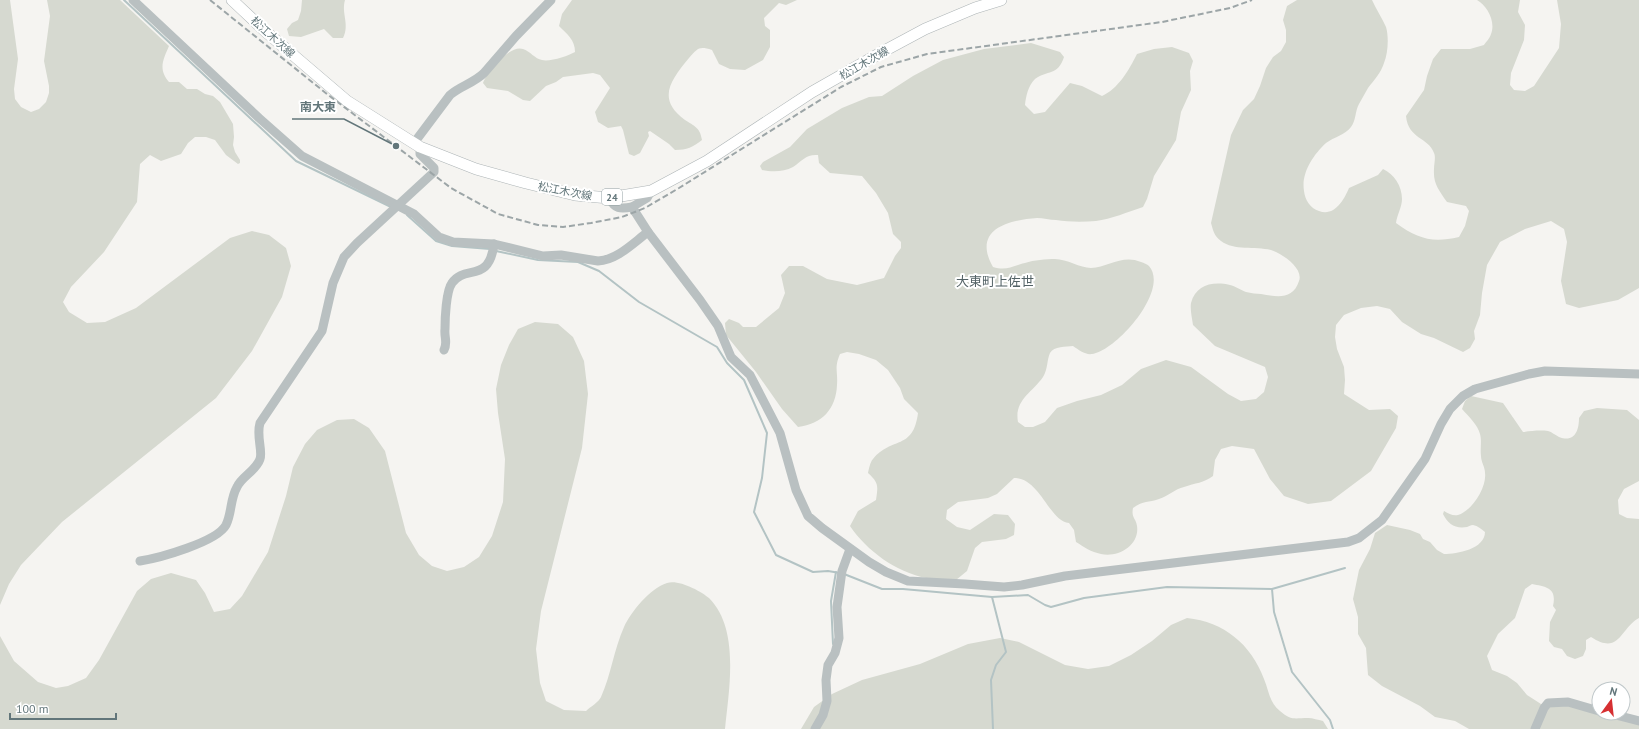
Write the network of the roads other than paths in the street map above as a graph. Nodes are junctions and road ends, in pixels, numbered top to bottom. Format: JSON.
{"nodes":[{"id":1,"x":133,"y":0,"type":"edge"},
{"id":2,"x":232,"y":0,"type":"edge"},
{"id":3,"x":551,"y":0,"type":"edge"},
{"id":4,"x":1001,"y":0,"type":"edge"},
{"id":5,"x":417,"y":145,"type":"junction"},
{"id":6,"x":651,"y":191,"type":"junction"},
{"id":7,"x":609,"y":198,"type":"junction"},
{"id":8,"x":632,"y":207,"type":"junction"},
{"id":9,"x":396,"y":208,"type":"junction"},
{"id":10,"x":648,"y":232,"type":"junction"},
{"id":11,"x":494,"y":248,"type":"junction"},
{"id":12,"x":444,"y":350,"type":"dead end"},
{"id":13,"x":1639,"y":374,"type":"edge"},
{"id":14,"x":850,"y":549,"type":"junction"},
{"id":15,"x":140,"y":561,"type":"dead end"},
{"id":16,"x":1591,"y":709,"type":"edge"},
{"id":17,"x":815,"y":729,"type":"edge"},
{"id":18,"x":1536,"y":729,"type":"edge"}],
"edges":[{"from":1,"to":9,"type":"street"},
{"from":2,"to":5,"type":"main road","name":"松江木次線","number":"24"},
{"from":3,"to":5,"type":"street"},
{"from":4,"to":6,"type":"main road","name":"松江木次線","number":"24"},
{"from":5,"to":7,"type":"main road","name":"松江木次線","number":"24"},
{"from":5,"to":9,"type":"street"},
{"from":6,"to":7,"type":"main road","name":"松江木次線","number":"24"},
{"from":6,"to":8,"type":"street"},
{"from":7,"to":8,"type":"street"},
{"from":8,"to":10,"type":"street"},
{"from":9,"to":11,"type":"street"},
{"from":9,"to":15,"type":"street"},
{"from":10,"to":11,"type":"street"},
{"from":10,"to":14,"type":"street"},
{"from":11,"to":12,"type":"street"},
{"from":13,"to":14,"type":"street"},
{"from":14,"to":17,"type":"street"},
{"from":16,"to":18,"type":"street"}]}
